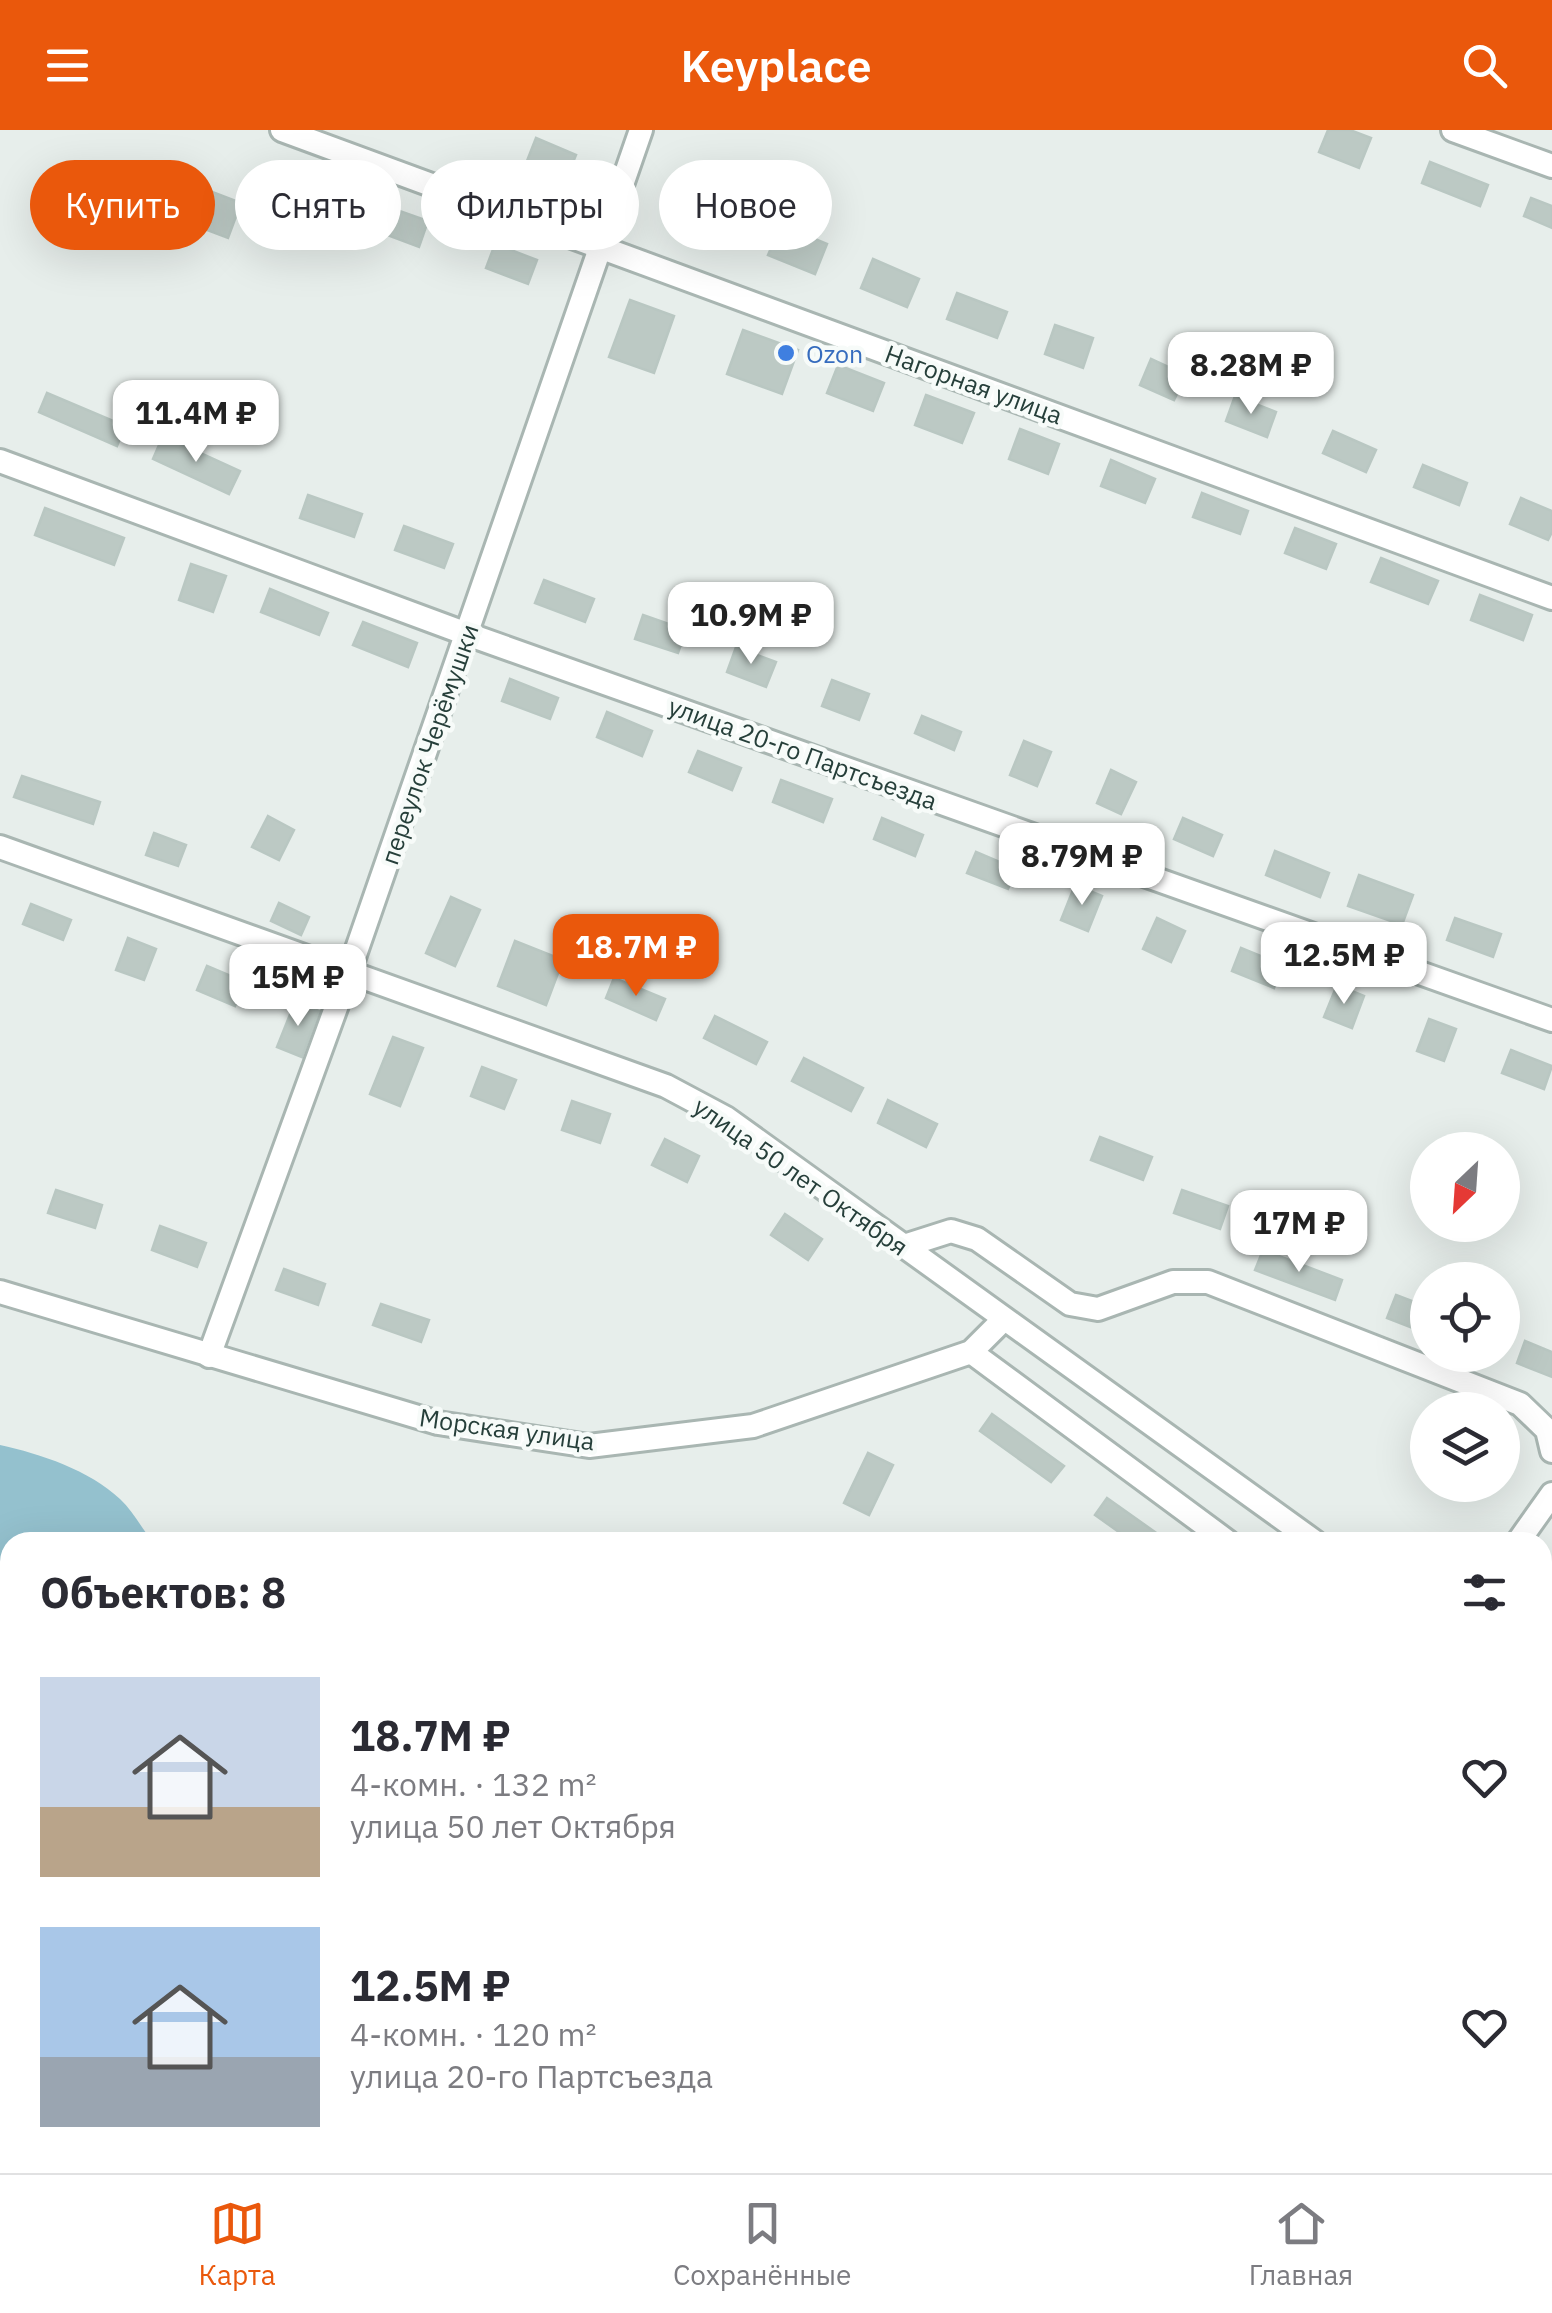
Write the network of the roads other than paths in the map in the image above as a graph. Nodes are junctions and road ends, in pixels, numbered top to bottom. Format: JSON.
{"nodes":[{"id":1,"x":282,"y":130,"type":"edge"},
{"id":2,"x":641,"y":130,"type":"edge"},
{"id":3,"x":1453,"y":130,"type":"edge"},
{"id":4,"x":631,"y":160,"type":"edge"},
{"id":5,"x":1552,"y":166,"type":"edge"},
{"id":6,"x":421,"y":181,"type":"edge"},
{"id":7,"x":601,"y":250,"type":"edge"},
{"id":8,"x":610,"y":250,"type":"edge"},
{"id":9,"x":0,"y":461,"type":"edge"},
{"id":10,"x":1552,"y":598,"type":"edge"},
{"id":11,"x":467,"y":634,"type":"junction"},
{"id":12,"x":0,"y":847,"type":"edge"},
{"id":13,"x":349,"y":972,"type":"junction"},
{"id":14,"x":1552,"y":1020,"type":"edge"},
{"id":15,"x":904,"y":1246,"type":"junction"},
{"id":16,"x":0,"y":1292,"type":"edge"},
{"id":17,"x":1004,"y":1319,"type":"junction"},
{"id":18,"x":971,"y":1352,"type":"junction"},
{"id":19,"x":209,"y":1356,"type":"junction"},
{"id":20,"x":1552,"y":1451,"type":"edge"},
{"id":21,"x":1552,"y":1494,"type":"edge"},
{"id":22,"x":1545,"y":1519,"type":"edge"},
{"id":23,"x":1214,"y":1532,"type":"edge"},
{"id":24,"x":1300,"y":1532,"type":"edge"}],
"edges":[{"from":1,"to":6,"type":"street","name":"Нагорная улица"},
{"from":2,"to":4,"type":"street","name":"переулок Черёмушки"},
{"from":3,"to":5,"type":"street"},
{"from":7,"to":11,"type":"street","name":"переулок Черёмушки"},
{"from":8,"to":10,"type":"street","name":"Нагорная улица"},
{"from":9,"to":11,"type":"street","name":"улица 20-го Партсъезда"},
{"from":11,"to":13,"type":"street","name":"переулок Черёмушки"},
{"from":11,"to":14,"type":"street","name":"улица 20-го Партсъезда"},
{"from":12,"to":13,"type":"street","name":"улица 50 лет Октября"},
{"from":13,"to":15,"type":"street","name":"улица 50 лет Октября"},
{"from":13,"to":19,"type":"street","name":"переулок Черёмушки"},
{"from":15,"to":17,"type":"street","name":"улица 50 лет Октября"},
{"from":15,"to":20,"type":"street"},
{"from":16,"to":19,"type":"street","name":"Морская улица"},
{"from":17,"to":18,"type":"street","name":"Морская улица"},
{"from":17,"to":24,"type":"street","name":"улица 50 лет Октября"},
{"from":18,"to":19,"type":"street","name":"Морская улица"},
{"from":18,"to":23,"type":"street"},
{"from":21,"to":22,"type":"street"}]}
